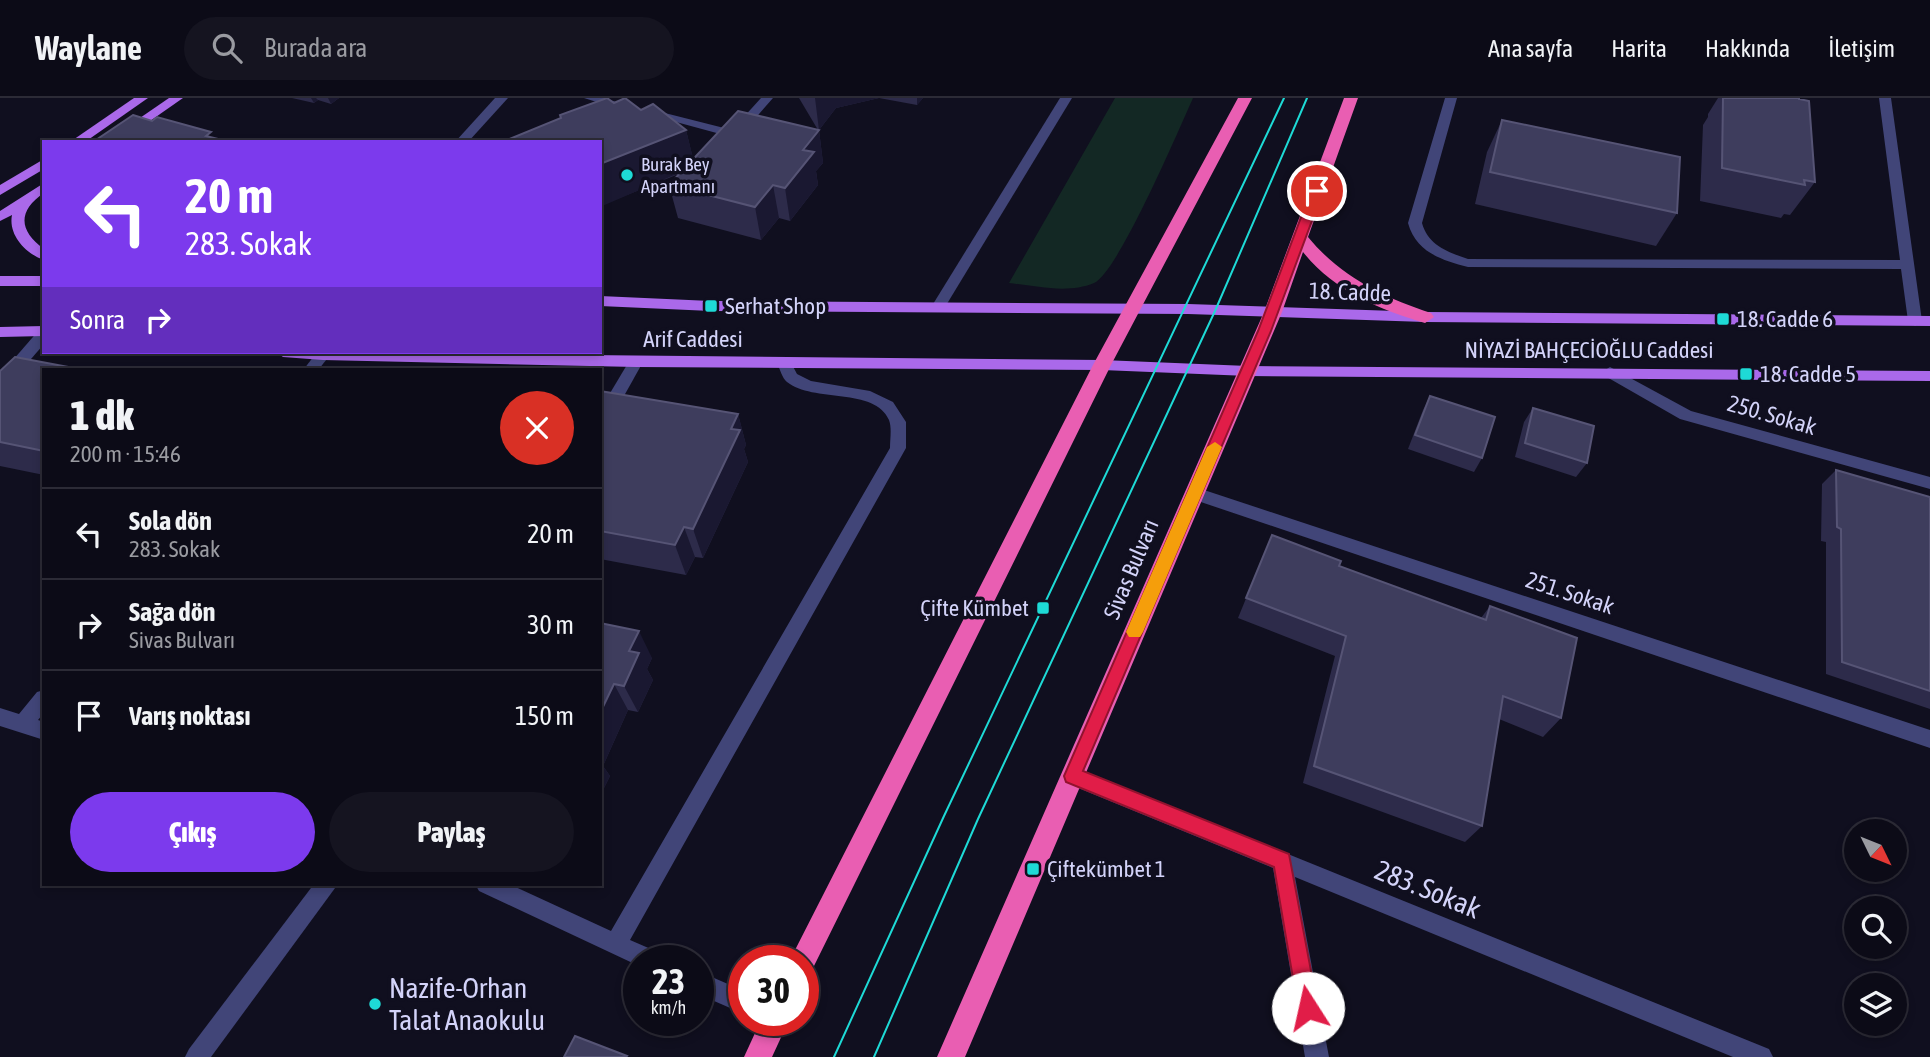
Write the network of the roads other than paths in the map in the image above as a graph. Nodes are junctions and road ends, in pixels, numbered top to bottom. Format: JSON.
{"nodes":[{"id":1,"x":142,"y":98,"type":"edge"},
{"id":2,"x":177,"y":98,"type":"edge"},
{"id":3,"x":502,"y":98,"type":"edge"},
{"id":4,"x":590,"y":98,"type":"edge"},
{"id":5,"x":767,"y":98,"type":"edge"},
{"id":6,"x":1066,"y":98,"type":"edge"},
{"id":7,"x":1245,"y":98,"type":"edge"},
{"id":8,"x":1351,"y":98,"type":"edge"},
{"id":9,"x":1451,"y":98,"type":"edge"},
{"id":10,"x":1885,"y":98,"type":"edge"},
{"id":11,"x":79,"y":140,"type":"edge"},
{"id":12,"x":114,"y":140,"type":"edge"},
{"id":13,"x":463,"y":140,"type":"edge"},
{"id":14,"x":42,"y":164,"type":"edge"},
{"id":15,"x":42,"y":188,"type":"edge"},
{"id":16,"x":0,"y":191,"type":"edge"},
{"id":17,"x":30,"y":196,"type":"junction"},
{"id":18,"x":0,"y":217,"type":"edge"},
{"id":19,"x":1300,"y":238,"type":"junction"},
{"id":20,"x":42,"y":254,"type":"edge"},
{"id":21,"x":1908,"y":265,"type":"junction"},
{"id":22,"x":0,"y":281,"type":"edge"},
{"id":23,"x":42,"y":281,"type":"edge"},
{"id":24,"x":602,"y":301,"type":"edge"},
{"id":25,"x":937,"y":309,"type":"junction"},
{"id":26,"x":1132,"y":310,"type":"junction"},
{"id":27,"x":1273,"y":312,"type":"junction"},
{"id":28,"x":1425,"y":317,"type":"junction"},
{"id":29,"x":1923,"y":321,"type":"edge"},
{"id":30,"x":0,"y":332,"type":"edge"},
{"id":31,"x":42,"y":333,"type":"edge"},
{"id":32,"x":42,"y":335,"type":"edge"},
{"id":33,"x":310,"y":354,"type":"edge"},
{"id":34,"x":323,"y":355,"type":"junction"},
{"id":35,"x":636,"y":362,"type":"junction"},
{"id":36,"x":784,"y":363,"type":"junction"},
{"id":37,"x":1102,"y":365,"type":"junction"},
{"id":38,"x":313,"y":368,"type":"edge"},
{"id":39,"x":1248,"y":371,"type":"junction"},
{"id":40,"x":1610,"y":372,"type":"junction"},
{"id":41,"x":1930,"y":376,"type":"edge"},
{"id":42,"x":0,"y":386,"type":"edge"},
{"id":43,"x":602,"y":421,"type":"edge"},
{"id":44,"x":1930,"y":483,"type":"edge"},
{"id":45,"x":1195,"y":493,"type":"junction"},
{"id":46,"x":42,"y":700,"type":"edge"},
{"id":47,"x":0,"y":717,"type":"edge"},
{"id":48,"x":22,"y":724,"type":"junction"},
{"id":49,"x":42,"y":730,"type":"edge"},
{"id":50,"x":1930,"y":739,"type":"edge"},
{"id":51,"x":1073,"y":776,"type":"junction"},
{"id":52,"x":1282,"y":861,"type":"junction"},
{"id":53,"x":325,"y":886,"type":"edge"},
{"id":54,"x":490,"y":886,"type":"edge"},
{"id":55,"x":616,"y":944,"type":"junction"},
{"id":56,"x":811,"y":945,"type":"edge"},
{"id":57,"x":623,"y":947,"type":"edge"},
{"id":58,"x":768,"y":1036,"type":"edge"},
{"id":59,"x":197,"y":1057,"type":"edge"},
{"id":60,"x":758,"y":1057,"type":"edge"},
{"id":61,"x":951,"y":1057,"type":"edge"},
{"id":62,"x":1317,"y":1057,"type":"edge"},
{"id":63,"x":1761,"y":1057,"type":"edge"}],
"edges":[{"from":1,"to":11,"type":"main road"},
{"from":2,"to":12,"type":"main road"},
{"from":3,"to":13,"type":"street"},
{"from":4,"to":5,"type":"street"},
{"from":6,"to":25,"type":"street"},
{"from":7,"to":26,"type":"highway"},
{"from":8,"to":19,"type":"highway","name":"Sivas Bulvarı"},
{"from":9,"to":21,"type":"street"},
{"from":10,"to":21,"type":"street"},
{"from":14,"to":16,"type":"main road"},
{"from":15,"to":17,"type":"main road"},
{"from":17,"to":18,"type":"main road"},
{"from":17,"to":20,"type":"main road"},
{"from":19,"to":27,"type":"highway","name":"Sivas Bulvarı"},
{"from":19,"to":28,"type":"highway"},
{"from":21,"to":29,"type":"street"},
{"from":22,"to":23,"type":"main road"},
{"from":24,"to":25,"type":"main road","name":"Arif Caddesi"},
{"from":25,"to":26,"type":"main road","name":"Arif Caddesi"},
{"from":26,"to":27,"type":"main road","name":"18. Cadde"},
{"from":26,"to":37,"type":"highway"},
{"from":27,"to":28,"type":"main road","name":"18. Cadde"},
{"from":27,"to":39,"type":"highway","name":"Sivas Bulvarı"},
{"from":28,"to":29,"type":"main road","name":"NİYAZİ BAHÇECİOĞLU Caddesi"},
{"from":30,"to":31,"type":"main road"},
{"from":32,"to":42,"type":"street"},
{"from":33,"to":34,"type":"main road","name":"Arif Caddesi"},
{"from":34,"to":35,"type":"main road","name":"Arif Caddesi"},
{"from":34,"to":38,"type":"street"},
{"from":35,"to":36,"type":"main road","name":"Arif Caddesi"},
{"from":35,"to":43,"type":"street"},
{"from":36,"to":37,"type":"main road","name":"Arif Caddesi"},
{"from":36,"to":55,"type":"street"},
{"from":37,"to":39,"type":"main road","name":"NİYAZİ BAHÇECİOĞLU Caddesi"},
{"from":37,"to":56,"type":"highway"},
{"from":39,"to":40,"type":"main road","name":"NİYAZİ BAHÇECİOĞLU Caddesi"},
{"from":39,"to":45,"type":"highway","name":"Sivas Bulvarı"},
{"from":40,"to":41,"type":"main road","name":"NİYAZİ BAHÇECİOĞLU Caddesi"},
{"from":40,"to":44,"type":"street","name":"250. Sokak"},
{"from":45,"to":50,"type":"street","name":"251. Sokak"},
{"from":45,"to":51,"type":"highway","name":"Sivas Bulvarı"},
{"from":46,"to":48,"type":"street"},
{"from":47,"to":48,"type":"street"},
{"from":48,"to":49,"type":"street"},
{"from":51,"to":52,"type":"street","name":"283. Sokak"},
{"from":51,"to":61,"type":"highway","name":"Sivas Bulvarı"},
{"from":52,"to":62,"type":"street"},
{"from":52,"to":63,"type":"street","name":"283. Sokak"},
{"from":53,"to":59,"type":"street"},
{"from":54,"to":55,"type":"street"},
{"from":55,"to":57,"type":"street"},
{"from":58,"to":60,"type":"highway"}]}
